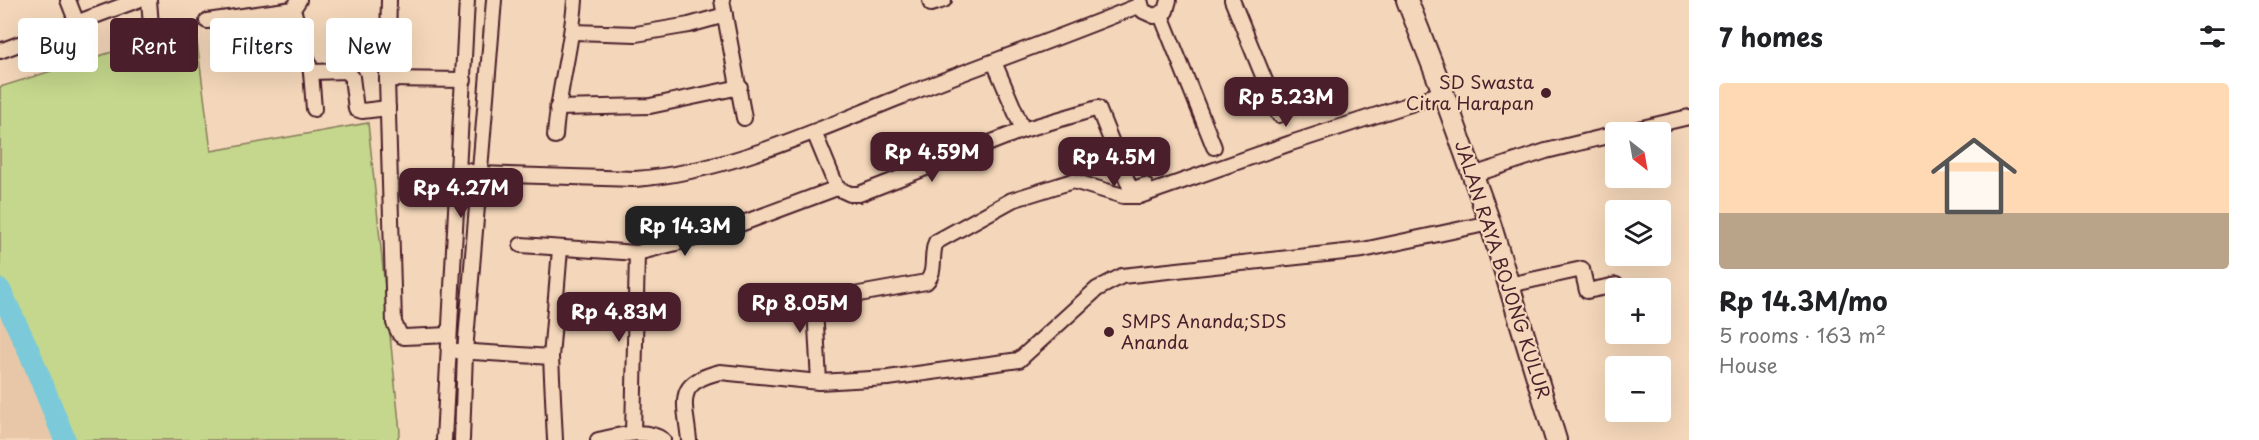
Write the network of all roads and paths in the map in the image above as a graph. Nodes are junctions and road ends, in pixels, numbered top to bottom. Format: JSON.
{"nodes":[{"id":1,"x":68,"y":0,"type":"edge"},
{"id":2,"x":138,"y":0,"type":"edge"},
{"id":3,"x":149,"y":0,"type":"edge"},
{"id":4,"x":389,"y":0,"type":"edge"},
{"id":5,"x":467,"y":0,"type":"edge"},
{"id":6,"x":494,"y":0,"type":"edge"},
{"id":7,"x":575,"y":0,"type":"edge"},
{"id":8,"x":722,"y":0,"type":"edge"},
{"id":9,"x":930,"y":0,"type":"edge"},
{"id":10,"x":944,"y":0,"type":"edge"},
{"id":11,"x":1169,"y":0,"type":"edge"},
{"id":12,"x":1232,"y":0,"type":"edge"},
{"id":13,"x":1407,"y":0,"type":"edge"},
{"id":14,"x":1140,"y":3,"type":"edge"},
{"id":15,"x":296,"y":4,"type":"edge"},
{"id":16,"x":725,"y":15,"type":"junction"},
{"id":17,"x":1161,"y":15,"type":"junction"},
{"id":18,"x":75,"y":18,"type":"edge"},
{"id":19,"x":88,"y":18,"type":"edge"},
{"id":20,"x":150,"y":18,"type":"edge"},
{"id":21,"x":207,"y":21,"type":"dead end"},
{"id":22,"x":573,"y":32,"type":"junction"},
{"id":23,"x":18,"y":44,"type":"edge"},
{"id":24,"x":0,"y":51,"type":"edge"},
{"id":25,"x":994,"y":62,"type":"junction"},
{"id":26,"x":311,"y":72,"type":"edge"},
{"id":27,"x":314,"y":72,"type":"edge"},
{"id":28,"x":387,"y":79,"type":"junction"},
{"id":29,"x":464,"y":80,"type":"junction"},
{"id":30,"x":740,"y":87,"type":"junction"},
{"id":31,"x":1443,"y":92,"type":"junction"},
{"id":32,"x":388,"y":108,"type":"junction"},
{"id":33,"x":557,"y":108,"type":"junction"},
{"id":34,"x":314,"y":109,"type":"dead end"},
{"id":35,"x":1279,"y":115,"type":"dead end"},
{"id":36,"x":1689,"y":117,"type":"edge"},
{"id":37,"x":744,"y":118,"type":"dead end"},
{"id":38,"x":1668,"y":122,"type":"edge"},
{"id":39,"x":1023,"y":130,"type":"junction"},
{"id":40,"x":814,"y":132,"type":"junction"},
{"id":41,"x":555,"y":136,"type":"dead end"},
{"id":42,"x":1605,"y":137,"type":"edge"},
{"id":43,"x":1214,"y":147,"type":"dead end"},
{"id":44,"x":459,"y":169,"type":"junction"},
{"id":45,"x":481,"y":174,"type":"junction"},
{"id":46,"x":1177,"y":174,"type":"dead end"},
{"id":47,"x":1473,"y":175,"type":"junction"},
{"id":48,"x":837,"y":188,"type":"junction"},
{"id":49,"x":1490,"y":223,"type":"junction"},
{"id":50,"x":521,"y":245,"type":"dead end"},
{"id":51,"x":560,"y":249,"type":"junction"},
{"id":52,"x":637,"y":253,"type":"junction"},
{"id":53,"x":1509,"y":285,"type":"junction"},
{"id":54,"x":1605,"y":287,"type":"edge"},
{"id":55,"x":449,"y":335,"type":"junction"},
{"id":56,"x":448,"y":350,"type":"junction"},
{"id":57,"x":465,"y":352,"type":"junction"},
{"id":58,"x":551,"y":357,"type":"junction"},
{"id":59,"x":819,"y":382,"type":"junction"},
{"id":60,"x":633,"y":433,"type":"junction"},
{"id":61,"x":444,"y":440,"type":"edge"},
{"id":62,"x":462,"y":440,"type":"edge"},
{"id":63,"x":555,"y":440,"type":"edge"},
{"id":64,"x":598,"y":440,"type":"edge"},
{"id":65,"x":663,"y":440,"type":"edge"},
{"id":66,"x":689,"y":440,"type":"edge"},
{"id":67,"x":1556,"y":440,"type":"edge"}],
"edges":[{"from":1,"to":18,"type":"street"},
{"from":2,"to":19,"type":"street"},
{"from":3,"to":20,"type":"street"},
{"from":4,"to":28,"type":"street"},
{"from":5,"to":29,"type":"street"},
{"from":6,"to":45,"type":"street"},
{"from":7,"to":22,"type":"street"},
{"from":8,"to":16,"type":"street"},
{"from":9,"to":10,"type":"street"},
{"from":11,"to":17,"type":"street"},
{"from":12,"to":35,"type":"street"},
{"from":13,"to":31,"type":"main road","name":"JALAN RAYA BOJONG KULUR"},
{"from":14,"to":17,"type":"street"},
{"from":14,"to":25,"type":"street"},
{"from":15,"to":21,"type":"street"},
{"from":16,"to":22,"type":"street"},
{"from":16,"to":30,"type":"street"},
{"from":17,"to":43,"type":"street"},
{"from":22,"to":33,"type":"street"},
{"from":23,"to":24,"type":"street"},
{"from":25,"to":39,"type":"street"},
{"from":25,"to":40,"type":"street"},
{"from":26,"to":34,"type":"street"},
{"from":27,"to":32,"type":"street"},
{"from":28,"to":29,"type":"street"},
{"from":28,"to":32,"type":"street"},
{"from":29,"to":44,"type":"street"},
{"from":30,"to":33,"type":"street"},
{"from":30,"to":37,"type":"street"},
{"from":31,"to":47,"type":"main road","name":"JALAN RAYA BOJONG KULUR"},
{"from":31,"to":59,"type":"street"},
{"from":32,"to":55,"type":"street"},
{"from":33,"to":41,"type":"street"},
{"from":36,"to":38,"type":"street"},
{"from":39,"to":46,"type":"street"},
{"from":39,"to":48,"type":"street"},
{"from":40,"to":45,"type":"street"},
{"from":40,"to":48,"type":"street"},
{"from":42,"to":47,"type":"street"},
{"from":44,"to":45,"type":"street"},
{"from":44,"to":55,"type":"street"},
{"from":45,"to":57,"type":"street"},
{"from":47,"to":49,"type":"main road","name":"JALAN RAYA BOJONG KULUR"},
{"from":48,"to":52,"type":"street"},
{"from":49,"to":53,"type":"main road","name":"JALAN RAYA BOJONG KULUR"},
{"from":49,"to":59,"type":"street"},
{"from":50,"to":51,"type":"street"},
{"from":51,"to":52,"type":"street"},
{"from":51,"to":58,"type":"street"},
{"from":52,"to":60,"type":"street"},
{"from":53,"to":54,"type":"street"},
{"from":53,"to":67,"type":"main road","name":"JALAN RAYA BOJONG KULUR"},
{"from":55,"to":56,"type":"street"},
{"from":56,"to":57,"type":"street"},
{"from":56,"to":61,"type":"street"},
{"from":57,"to":58,"type":"street"},
{"from":57,"to":62,"type":"street"},
{"from":58,"to":63,"type":"street"},
{"from":59,"to":66,"type":"street"},
{"from":60,"to":64,"type":"street"},
{"from":60,"to":65,"type":"street"}]}
